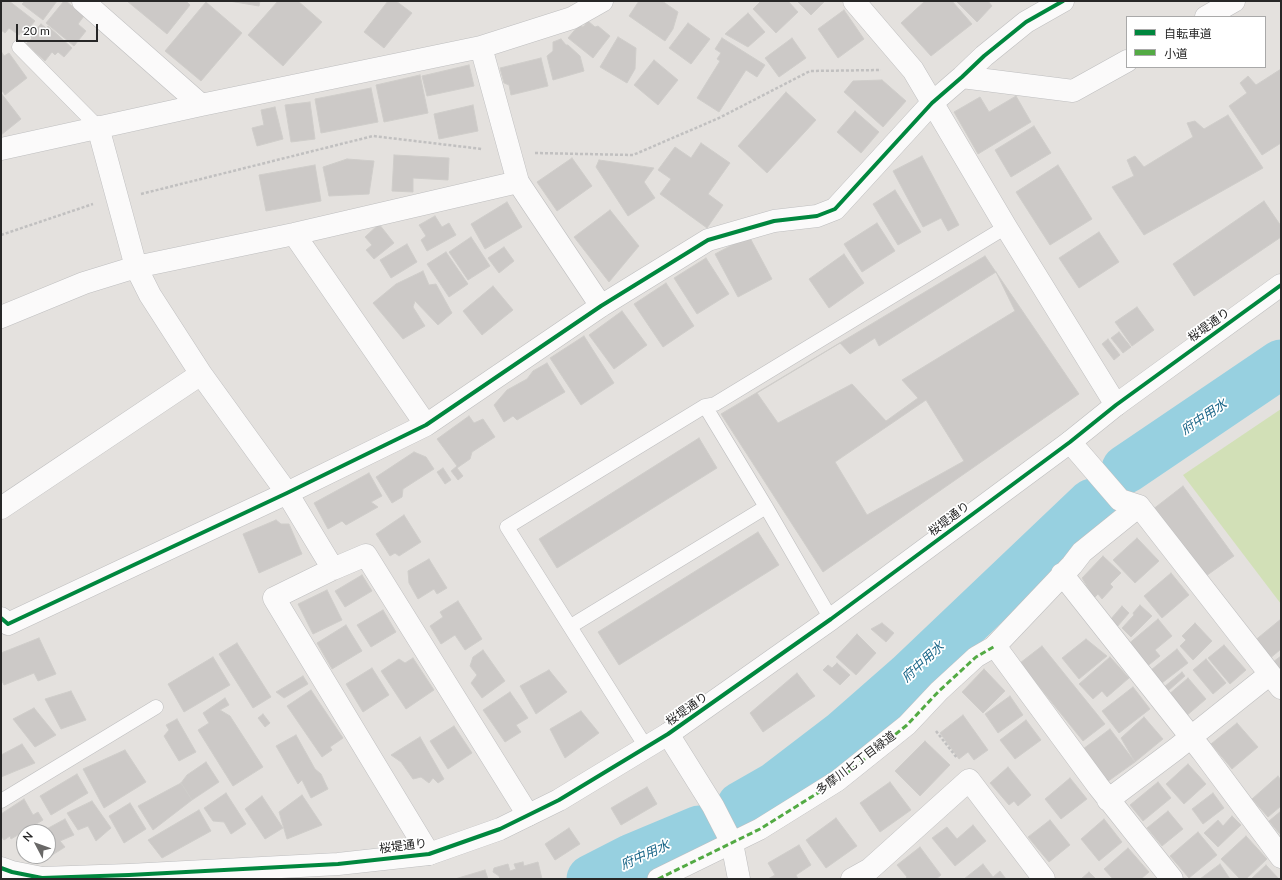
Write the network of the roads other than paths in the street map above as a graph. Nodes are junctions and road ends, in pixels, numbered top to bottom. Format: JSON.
{"nodes":[{"id":1,"x":83,"y":1,"type":"edge"},
{"id":2,"x":602,"y":1,"type":"edge"},
{"id":3,"x":854,"y":1,"type":"edge"},
{"id":4,"x":1234,"y":1,"type":"edge"},
{"id":5,"x":1054,"y":3,"type":"edge"},
{"id":6,"x":1208,"y":16,"type":"edge"},
{"id":7,"x":19,"y":47,"type":"dead end"},
{"id":8,"x":481,"y":47,"type":"junction"},
{"id":9,"x":1126,"y":62,"type":"edge"},
{"id":10,"x":962,"y":77,"type":"junction"},
{"id":11,"x":932,"y":103,"type":"junction"},
{"id":12,"x":201,"y":105,"type":"junction"},
{"id":13,"x":98,"y":127,"type":"junction"},
{"id":14,"x":1,"y":148,"type":"edge"},
{"id":15,"x":518,"y":182,"type":"junction"},
{"id":16,"x":1006,"y":227,"type":"junction"},
{"id":17,"x":294,"y":234,"type":"junction"},
{"id":18,"x":136,"y":267,"type":"junction"},
{"id":19,"x":1281,"y":285,"type":"edge"},
{"id":20,"x":601,"y":306,"type":"junction"},
{"id":21,"x":1,"y":317,"type":"edge"},
{"id":22,"x":202,"y":374,"type":"junction"},
{"id":23,"x":1116,"y":405,"type":"junction"},
{"id":24,"x":705,"y":406,"type":"junction"},
{"id":25,"x":426,"y":425,"type":"junction"},
{"id":26,"x":1070,"y":442,"type":"junction"},
{"id":27,"x":286,"y":493,"type":"junction"},
{"id":28,"x":1139,"y":506,"type":"junction"},
{"id":29,"x":766,"y":507,"type":"junction"},
{"id":30,"x":1,"y":508,"type":"edge"},
{"id":31,"x":333,"y":569,"type":"junction"},
{"id":32,"x":1062,"y":574,"type":"junction"},
{"id":33,"x":1,"y":618,"type":"edge"},
{"id":34,"x":831,"y":619,"type":"junction"},
{"id":35,"x":571,"y":626,"type":"junction"},
{"id":36,"x":995,"y":646,"type":"junction"},
{"id":37,"x":1276,"y":681,"type":"edge"},
{"id":38,"x":156,"y":706,"type":"dead end"},
{"id":39,"x":668,"y":734,"type":"junction"},
{"id":40,"x":1190,"y":737,"type":"junction"},
{"id":41,"x":646,"y":747,"type":"junction"},
{"id":42,"x":1108,"y":800,"type":"junction"},
{"id":43,"x":1,"y":801,"type":"edge"},
{"id":44,"x":528,"y":815,"type":"junction"},
{"id":45,"x":732,"y":844,"type":"junction"},
{"id":46,"x":430,"y":854,"type":"junction"},
{"id":47,"x":1281,"y":857,"type":"edge"},
{"id":48,"x":1,"y":868,"type":"edge"},
{"id":49,"x":867,"y":876,"type":"edge"},
{"id":50,"x":42,"y":878,"type":"edge"},
{"id":51,"x":658,"y":879,"type":"edge"},
{"id":52,"x":739,"y":879,"type":"edge"},
{"id":53,"x":1044,"y":879,"type":"edge"},
{"id":54,"x":1172,"y":879,"type":"edge"}],
"edges":[{"from":1,"to":12,"type":"street"},
{"from":2,"to":8,"type":"street"},
{"from":3,"to":11,"type":"street"},
{"from":4,"to":6,"type":"street"},
{"from":5,"to":10,"type":"street"},
{"from":7,"to":13,"type":"lane"},
{"from":8,"to":12,"type":"street"},
{"from":8,"to":15,"type":"street"},
{"from":9,"to":10,"type":"street"},
{"from":10,"to":11,"type":"street"},
{"from":11,"to":16,"type":"street"},
{"from":11,"to":20,"type":"street"},
{"from":12,"to":13,"type":"street"},
{"from":13,"to":14,"type":"street"},
{"from":13,"to":18,"type":"street"},
{"from":15,"to":17,"type":"street"},
{"from":15,"to":20,"type":"street"},
{"from":16,"to":23,"type":"street"},
{"from":16,"to":24,"type":"lane"},
{"from":17,"to":18,"type":"street"},
{"from":17,"to":25,"type":"street"},
{"from":18,"to":21,"type":"street"},
{"from":18,"to":22,"type":"street"},
{"from":19,"to":23,"type":"street","name":"桜堤通り"},
{"from":20,"to":25,"type":"street"},
{"from":22,"to":27,"type":"street"},
{"from":22,"to":30,"type":"street"},
{"from":23,"to":26,"type":"street","name":"桜堤通り"},
{"from":24,"to":29,"type":"lane"},
{"from":24,"to":35,"type":"lane"},
{"from":25,"to":27,"type":"street"},
{"from":26,"to":28,"type":"street"},
{"from":26,"to":34,"type":"street","name":"桜堤通り"},
{"from":27,"to":31,"type":"street"},
{"from":27,"to":33,"type":"street"},
{"from":28,"to":32,"type":"street"},
{"from":28,"to":37,"type":"street"},
{"from":29,"to":34,"type":"lane"},
{"from":29,"to":35,"type":"lane"},
{"from":31,"to":44,"type":"street"},
{"from":31,"to":46,"type":"street"},
{"from":32,"to":36,"type":"street"},
{"from":32,"to":40,"type":"street"},
{"from":34,"to":39,"type":"street","name":"桜堤通り"},
{"from":35,"to":41,"type":"lane"},
{"from":36,"to":42,"type":"street"},
{"from":36,"to":45,"type":"street","name":"多摩川七丁目緑道"},
{"from":37,"to":40,"type":"street"},
{"from":38,"to":43,"type":"lane"},
{"from":39,"to":41,"type":"street","name":"桜堤通り"},
{"from":39,"to":45,"type":"street"},
{"from":40,"to":42,"type":"street"},
{"from":40,"to":47,"type":"street"},
{"from":41,"to":44,"type":"street","name":"桜堤通り"},
{"from":42,"to":54,"type":"street"},
{"from":44,"to":46,"type":"street","name":"桜堤通り"},
{"from":45,"to":51,"type":"street","name":"多摩川七丁目緑道"},
{"from":45,"to":52,"type":"street"},
{"from":46,"to":50,"type":"street","name":"桜堤通り"},
{"from":48,"to":50,"type":"street","name":"桜堤通り"},
{"from":49,"to":53,"type":"street"}]}
